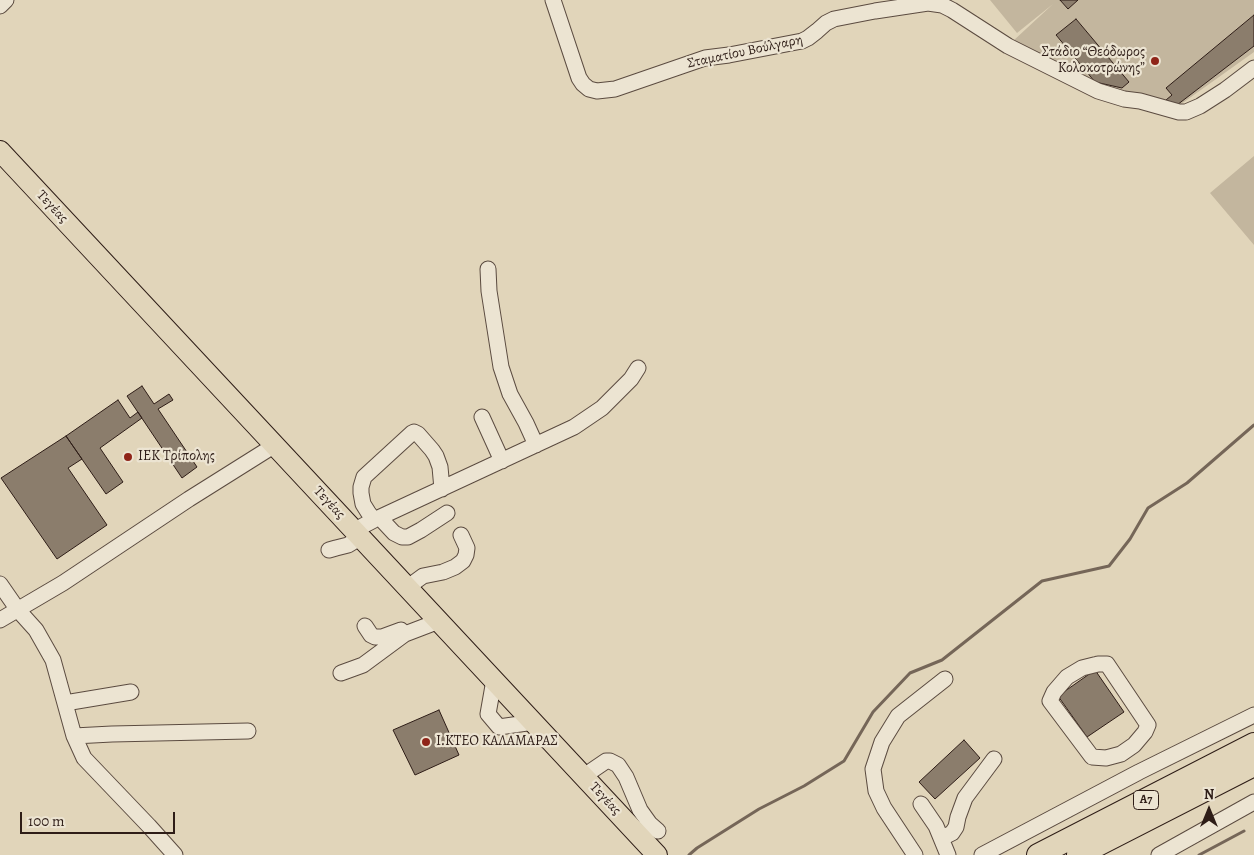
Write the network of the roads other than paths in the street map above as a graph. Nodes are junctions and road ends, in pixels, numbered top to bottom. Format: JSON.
{"nodes":[{"id":1,"x":6,"y":0,"type":"edge"},
{"id":2,"x":553,"y":0,"type":"edge"},
{"id":3,"x":935,"y":2,"type":"edge"},
{"id":4,"x":0,"y":6,"type":"edge"},
{"id":5,"x":1254,"y":68,"type":"edge"},
{"id":6,"x":0,"y":151,"type":"edge"},
{"id":7,"x":488,"y":268,"type":"dead end"},
{"id":8,"x":638,"y":368,"type":"dead end"},
{"id":9,"x":482,"y":417,"type":"dead end"},
{"id":10,"x":275,"y":445,"type":"junction"},
{"id":11,"x":536,"y":445,"type":"junction"},
{"id":12,"x":502,"y":461,"type":"junction"},
{"id":13,"x":442,"y":489,"type":"junction"},
{"id":14,"x":447,"y":513,"type":"dead end"},
{"id":15,"x":377,"y":519,"type":"junction"},
{"id":16,"x":358,"y":534,"type":"junction"},
{"id":17,"x":462,"y":535,"type":"dead end"},
{"id":18,"x":329,"y":550,"type":"dead end"},
{"id":19,"x":0,"y":584,"type":"edge"},
{"id":20,"x":408,"y":587,"type":"junction"},
{"id":21,"x":18,"y":610,"type":"junction"},
{"id":22,"x":435,"y":617,"type":"junction"},
{"id":23,"x":0,"y":620,"type":"edge"},
{"id":24,"x":365,"y":626,"type":"dead end"},
{"id":25,"x":341,"y":674,"type":"dead end"},
{"id":26,"x":946,"y":679,"type":"dead end"},
{"id":27,"x":494,"y":680,"type":"junction"},
{"id":28,"x":131,"y":692,"type":"dead end"},
{"id":29,"x":65,"y":703,"type":"junction"},
{"id":30,"x":1254,"y":714,"type":"edge"},
{"id":31,"x":534,"y":722,"type":"junction"},
{"id":32,"x":248,"y":731,"type":"dead end"},
{"id":33,"x":74,"y":736,"type":"junction"},
{"id":34,"x":1254,"y":744,"type":"edge"},
{"id":35,"x":1127,"y":750,"type":"junction"},
{"id":36,"x":994,"y":758,"type":"dead end"},
{"id":37,"x":1254,"y":765,"type":"edge"},
{"id":38,"x":1139,"y":772,"type":"junction"},
{"id":39,"x":584,"y":776,"type":"junction"},
{"id":40,"x":1254,"y":802,"type":"edge"},
{"id":41,"x":921,"y":804,"type":"dead end"},
{"id":42,"x":658,"y":831,"type":"dead end"},
{"id":43,"x":942,"y":838,"type":"junction"},
{"id":44,"x":175,"y":855,"type":"edge"},
{"id":45,"x":657,"y":855,"type":"edge"},
{"id":46,"x":915,"y":855,"type":"edge"},
{"id":47,"x":948,"y":855,"type":"edge"},
{"id":48,"x":982,"y":855,"type":"edge"},
{"id":49,"x":1038,"y":855,"type":"edge"},
{"id":50,"x":1078,"y":855,"type":"edge"},
{"id":51,"x":1159,"y":855,"type":"edge"}],
"edges":[{"from":1,"to":4,"type":"street"},
{"from":2,"to":3,"type":"street","name":"Σταματίου Βούλγαρη"},
{"from":3,"to":5,"type":"street","name":"Σταματίου Βούλγαρη"},
{"from":6,"to":10,"type":"main road","name":"Τεγέας"},
{"from":7,"to":11,"type":"street"},
{"from":8,"to":11,"type":"street"},
{"from":9,"to":12,"type":"street"},
{"from":10,"to":16,"type":"main road","name":"Τεγέας"},
{"from":10,"to":21,"type":"street"},
{"from":11,"to":12,"type":"street"},
{"from":12,"to":13,"type":"street"},
{"from":13,"to":15,"type":"street"},
{"from":13,"to":15,"type":"street"},
{"from":14,"to":15,"type":"street"},
{"from":15,"to":16,"type":"street"},
{"from":16,"to":18,"type":"street"},
{"from":16,"to":20,"type":"main road","name":"Τεγέας"},
{"from":17,"to":20,"type":"street"},
{"from":19,"to":21,"type":"street"},
{"from":20,"to":22,"type":"main road","name":"Τεγέας"},
{"from":21,"to":23,"type":"street"},
{"from":21,"to":29,"type":"street"},
{"from":22,"to":24,"type":"street"},
{"from":22,"to":25,"type":"street"},
{"from":22,"to":27,"type":"main road","name":"Τεγέας"},
{"from":26,"to":46,"type":"street"},
{"from":27,"to":31,"type":"main road","name":"Τεγέας"},
{"from":27,"to":31,"type":"street"},
{"from":28,"to":29,"type":"street"},
{"from":29,"to":33,"type":"street"},
{"from":30,"to":38,"type":"street"},
{"from":31,"to":39,"type":"main road","name":"Τεγέας"},
{"from":32,"to":33,"type":"street"},
{"from":33,"to":44,"type":"street"},
{"from":34,"to":49,"type":"highway","number":"Α7"},
{"from":35,"to":35,"type":"street"},
{"from":35,"to":38,"type":"street"},
{"from":36,"to":43,"type":"street"},
{"from":37,"to":50,"type":"highway","number":"Α7"},
{"from":38,"to":48,"type":"street"},
{"from":39,"to":42,"type":"street"},
{"from":39,"to":45,"type":"main road","name":"Τεγέας"},
{"from":40,"to":51,"type":"street"},
{"from":41,"to":43,"type":"street"},
{"from":43,"to":47,"type":"street"}]}
